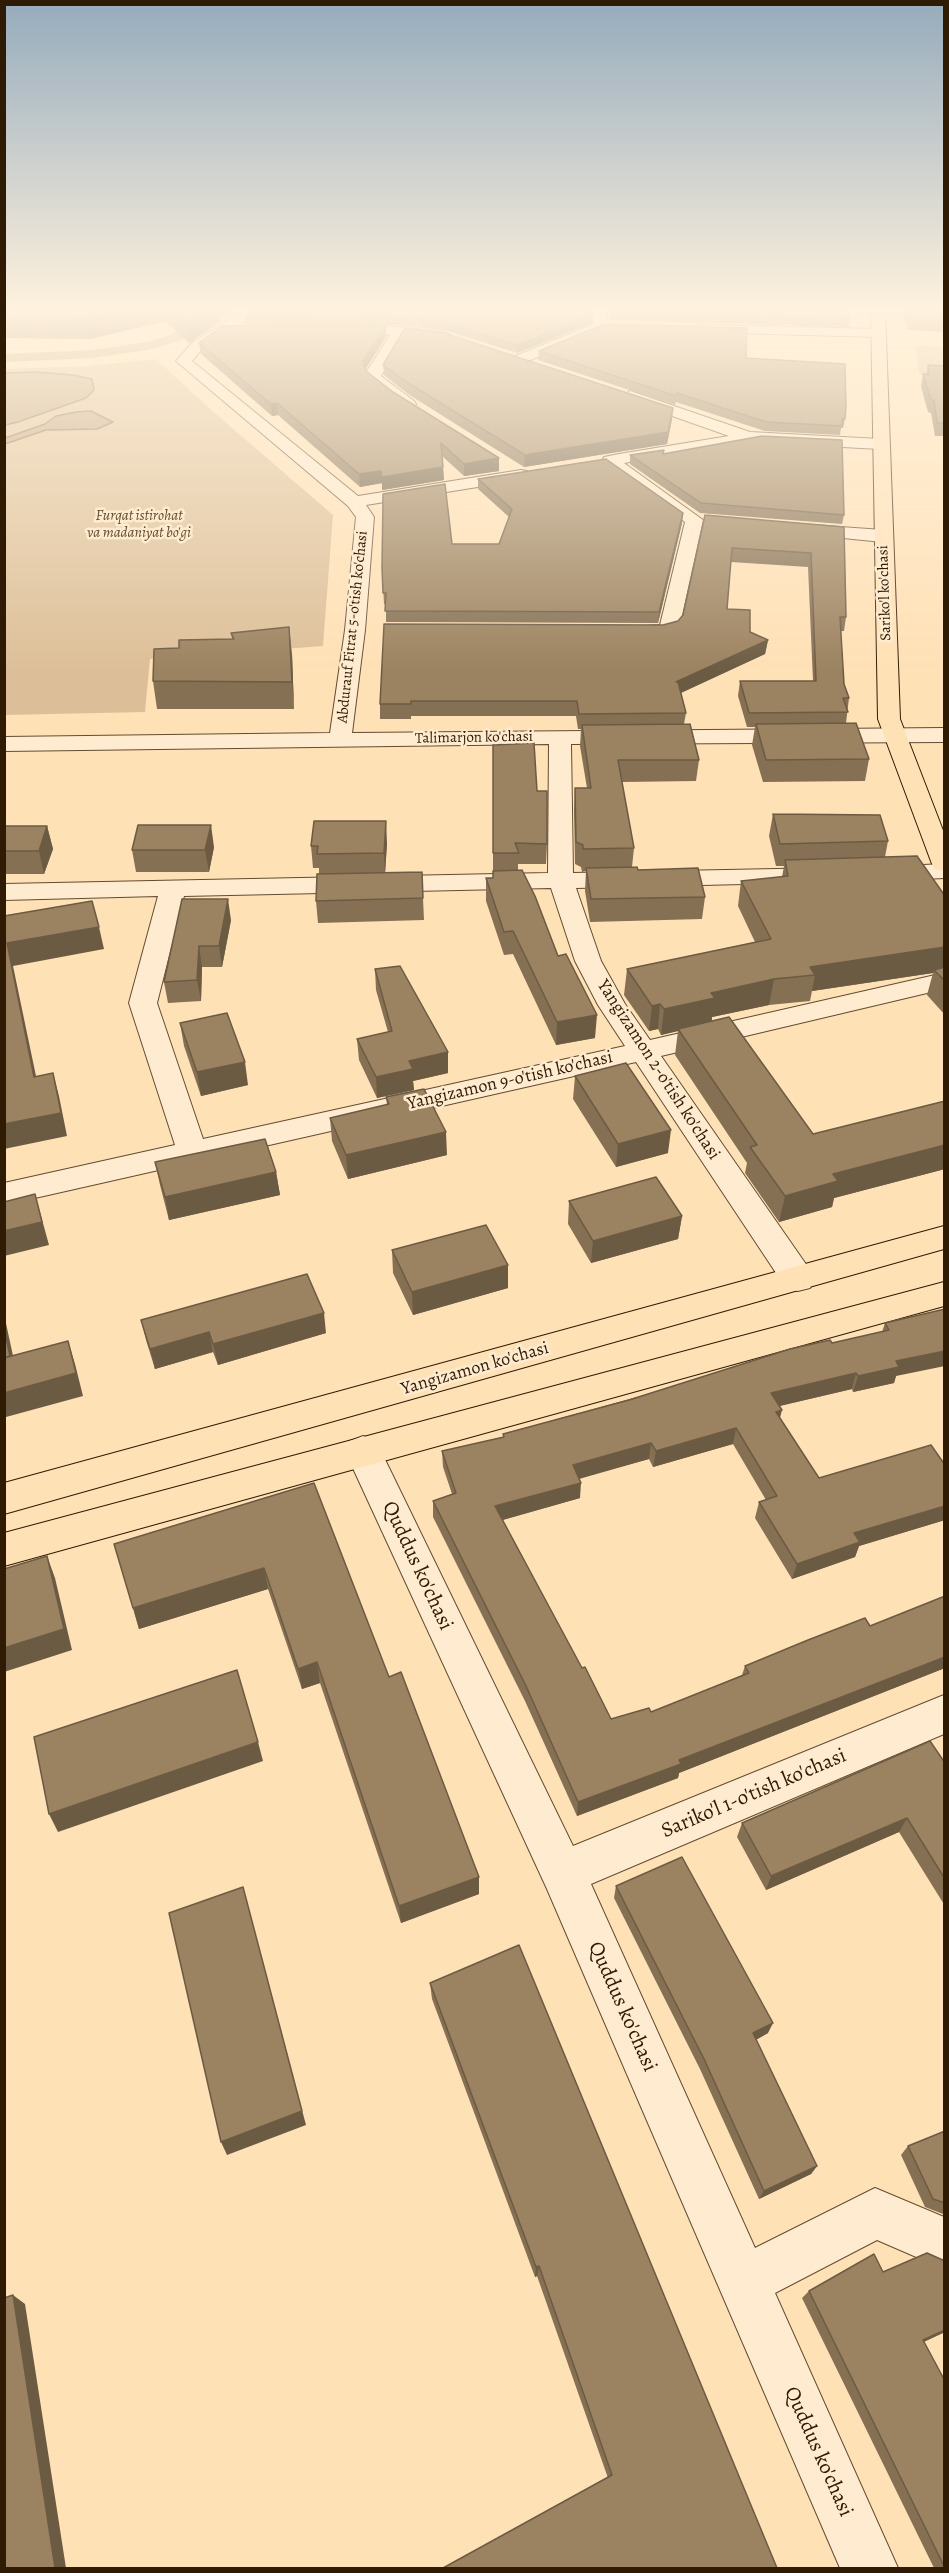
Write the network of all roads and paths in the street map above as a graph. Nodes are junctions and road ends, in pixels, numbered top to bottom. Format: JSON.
{"nodes":[{"id":1,"x":267,"y":431,"type":"edge"},
{"id":2,"x":731,"y":431,"type":"edge"},
{"id":3,"x":880,"y":431,"type":"edge"},
{"id":4,"x":748,"y":437,"type":"junction"},
{"id":5,"x":880,"y":444,"type":"junction"},
{"id":6,"x":501,"y":462,"type":"dead end"},
{"id":7,"x":354,"y":502,"type":"junction"},
{"id":8,"x":777,"y":527,"type":"edge"},
{"id":9,"x":883,"y":536,"type":"junction"},
{"id":10,"x":355,"y":630,"type":"junction"},
{"id":11,"x":379,"y":631,"type":"dead end"},
{"id":12,"x":615,"y":631,"type":"edge"},
{"id":13,"x":894,"y":735,"type":"junction"},
{"id":14,"x":945,"y":735,"type":"edge"},
{"id":15,"x":560,"y":737,"type":"junction"},
{"id":16,"x":340,"y":740,"type":"junction"},
{"id":17,"x":4,"y":744,"type":"edge"},
{"id":18,"x":945,"y":864,"type":"edge"},
{"id":19,"x":945,"y":871,"type":"edge"},
{"id":20,"x":561,"y":882,"type":"junction"},
{"id":21,"x":173,"y":889,"type":"junction"},
{"id":22,"x":4,"y":892,"type":"edge"},
{"id":23,"x":945,"y":981,"type":"edge"},
{"id":24,"x":643,"y":1051,"type":"junction"},
{"id":25,"x":192,"y":1152,"type":"junction"},
{"id":26,"x":4,"y":1194,"type":"edge"},
{"id":27,"x":945,"y":1239,"type":"edge"},
{"id":28,"x":798,"y":1279,"type":"junction"},
{"id":29,"x":945,"y":1294,"type":"edge"},
{"id":30,"x":343,"y":1406,"type":"junction"},
{"id":31,"x":363,"y":1452,"type":"junction"},
{"id":32,"x":4,"y":1499,"type":"edge"},
{"id":33,"x":4,"y":1550,"type":"edge"},
{"id":34,"x":940,"y":1724,"type":"edge"},
{"id":35,"x":563,"y":1873,"type":"junction"},
{"id":36,"x":945,"y":2243,"type":"edge"},
{"id":37,"x":742,"y":2282,"type":"junction"},
{"id":38,"x":869,"y":2568,"type":"edge"}],
"edges":[{"from":1,"to":7,"type":"street","name":"Abdurauf Fitrat 5-o'tish ko'chasi"},
{"from":2,"to":4,"type":"street"},
{"from":3,"to":5,"type":"main road","name":"Sariko'l ko'chasi"},
{"from":4,"to":5,"type":"street"},
{"from":4,"to":12,"type":"street"},
{"from":5,"to":9,"type":"main road","name":"Sariko'l ko'chasi"},
{"from":6,"to":7,"type":"street"},
{"from":7,"to":10,"type":"street","name":"Abdurauf Fitrat 5-o'tish ko'chasi"},
{"from":8,"to":9,"type":"street"},
{"from":9,"to":13,"type":"main road","name":"Sariko'l ko'chasi"},
{"from":10,"to":11,"type":"street"},
{"from":10,"to":16,"type":"street","name":"Abdurauf Fitrat 5-o'tish ko'chasi"},
{"from":13,"to":14,"type":"street","name":"Talimarjon ko'chasi"},
{"from":13,"to":15,"type":"street","name":"Talimarjon ko'chasi"},
{"from":13,"to":18,"type":"main road","name":"Sariko'l ko'chasi"},
{"from":15,"to":16,"type":"street","name":"Talimarjon ko'chasi"},
{"from":15,"to":20,"type":"street","name":"Yangizamon 2-o'tish ko'chasi"},
{"from":16,"to":17,"type":"street","name":"Talimarjon ko'chasi"},
{"from":19,"to":20,"type":"street"},
{"from":20,"to":21,"type":"street"},
{"from":20,"to":24,"type":"street","name":"Yangizamon 2-o'tish ko'chasi"},
{"from":21,"to":22,"type":"street"},
{"from":21,"to":25,"type":"street"},
{"from":23,"to":24,"type":"street","name":"Yangizamon 9-o'tish ko'chasi"},
{"from":24,"to":25,"type":"street","name":"Yangizamon 9-o'tish ko'chasi"},
{"from":24,"to":28,"type":"street","name":"Yangizamon 2-o'tish ko'chasi"},
{"from":25,"to":26,"type":"street","name":"Yangizamon 9-o'tish ko'chasi"},
{"from":27,"to":28,"type":"main road","name":"Yangizamon ko'chasi"},
{"from":28,"to":30,"type":"main road","name":"Yangizamon ko'chasi"},
{"from":29,"to":31,"type":"main road"},
{"from":30,"to":31,"type":"main road"},
{"from":30,"to":32,"type":"main road","name":"Yangizamon ko'chasi"},
{"from":31,"to":33,"type":"main road"},
{"from":31,"to":35,"type":"street","name":"Quddus ko'chasi"},
{"from":34,"to":35,"type":"street","name":"Sariko'l 1-o'tish ko'chasi"},
{"from":35,"to":37,"type":"street","name":"Quddus ko'chasi"},
{"from":36,"to":37,"type":"street"},
{"from":37,"to":38,"type":"street","name":"Quddus ko'chasi"}]}
